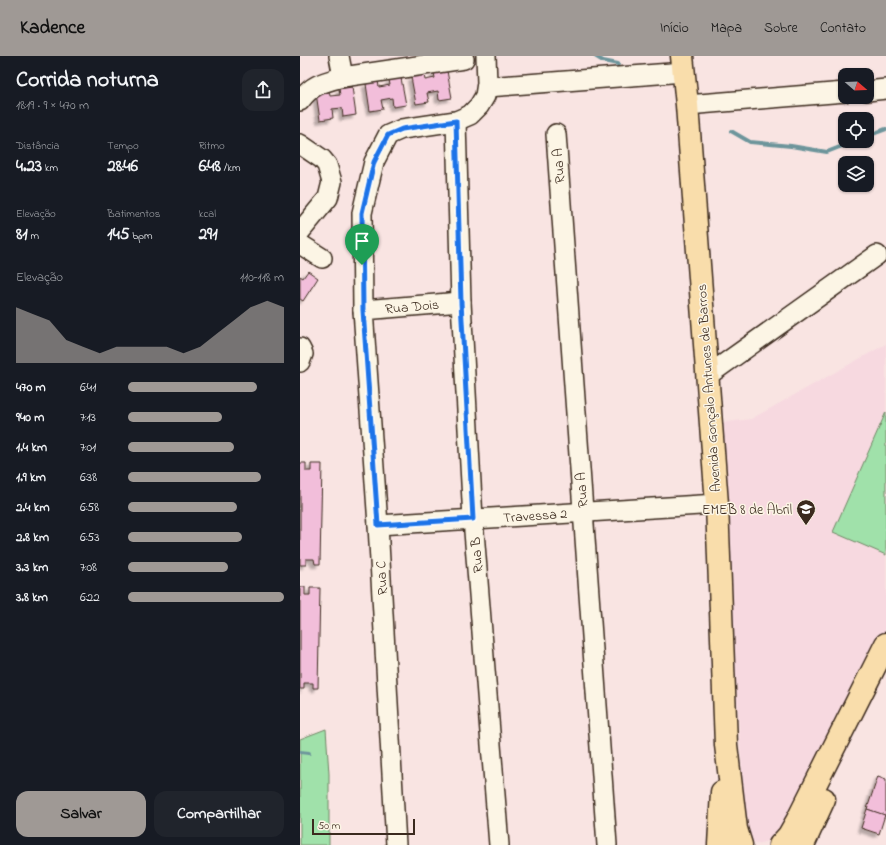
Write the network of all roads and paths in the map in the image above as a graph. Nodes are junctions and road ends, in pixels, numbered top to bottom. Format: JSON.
{"nodes":[{"id":1,"x":486,"y":56,"type":"edge"},
{"id":2,"x":464,"y":59,"type":"dead end"},
{"id":3,"x":683,"y":64,"type":"edge"},
{"id":4,"x":341,"y":65,"type":"edge"},
{"id":5,"x":487,"y":87,"type":"junction"},
{"id":6,"x":303,"y":89,"type":"edge"},
{"id":7,"x":886,"y":89,"type":"edge"},
{"id":8,"x":874,"y":90,"type":"edge"},
{"id":9,"x":838,"y":93,"type":"edge"},
{"id":10,"x":687,"y":105,"type":"junction"},
{"id":11,"x":456,"y":121,"type":"junction"},
{"id":12,"x":556,"y":134,"type":"dead end"},
{"id":13,"x":300,"y":144,"type":"edge"},
{"id":14,"x":300,"y":232,"type":"edge"},
{"id":15,"x":300,"y":244,"type":"edge"},
{"id":16,"x":876,"y":255,"type":"dead end"},
{"id":17,"x":322,"y":258,"type":"dead end"},
{"id":18,"x":461,"y":302,"type":"junction"},
{"id":19,"x":363,"y":310,"type":"junction"},
{"id":20,"x":300,"y":348,"type":"edge"},
{"id":21,"x":300,"y":362,"type":"edge"},
{"id":22,"x":707,"y":376,"type":"junction"},
{"id":23,"x":716,"y":504,"type":"junction"},
{"id":24,"x":583,"y":512,"type":"junction"},
{"id":25,"x":473,"y":519,"type":"junction"},
{"id":26,"x":378,"y":525,"type":"junction"},
{"id":27,"x":886,"y":644,"type":"edge"},
{"id":28,"x":886,"y":675,"type":"edge"},
{"id":29,"x":726,"y":745,"type":"junction"},
{"id":30,"x":396,"y":845,"type":"edge"},
{"id":31,"x":499,"y":845,"type":"edge"},
{"id":32,"x":607,"y":845,"type":"edge"},
{"id":33,"x":719,"y":845,"type":"edge"},
{"id":34,"x":741,"y":845,"type":"edge"},
{"id":35,"x":780,"y":845,"type":"edge"},
{"id":36,"x":804,"y":845,"type":"edge"}],
"edges":[{"from":1,"to":5,"type":"street"},
{"from":2,"to":4,"type":"street"},
{"from":3,"to":5,"type":"street"},
{"from":3,"to":10,"type":"main road","name":"Avenida Gonçalo Antunes de Barros"},
{"from":4,"to":6,"type":"street"},
{"from":5,"to":11,"type":"street","name":"Rua C"},
{"from":7,"to":8,"type":"street"},
{"from":9,"to":10,"type":"street"},
{"from":10,"to":22,"type":"main road","name":"Avenida Gonçalo Antunes de Barros"},
{"from":11,"to":18,"type":"street","name":"Rua B"},
{"from":11,"to":19,"type":"street","name":"Rua C"},
{"from":12,"to":24,"type":"street","name":"Rua A"},
{"from":13,"to":14,"type":"street"},
{"from":15,"to":17,"type":"street"},
{"from":16,"to":22,"type":"street"},
{"from":18,"to":19,"type":"street","name":"Rua Dois"},
{"from":18,"to":25,"type":"street","name":"Rua B"},
{"from":19,"to":26,"type":"street","name":"Rua C"},
{"from":20,"to":21,"type":"street"},
{"from":22,"to":23,"type":"main road","name":"Avenida Gonçalo Antunes de Barros"},
{"from":23,"to":24,"type":"street","name":"Travessa 2"},
{"from":23,"to":29,"type":"main road","name":"Avenida Gonçalo Antunes de Barros"},
{"from":24,"to":25,"type":"street","name":"Travessa 2"},
{"from":24,"to":32,"type":"street","name":"Rua A"},
{"from":25,"to":26,"type":"street","name":"Travessa 2"},
{"from":25,"to":31,"type":"street","name":"Rua B"},
{"from":26,"to":30,"type":"street","name":"Rua C"},
{"from":27,"to":35,"type":"main road"},
{"from":28,"to":36,"type":"main road"},
{"from":29,"to":33,"type":"main road","name":"Avenida Gonçalo Antunes de Barros"},
{"from":29,"to":34,"type":"main road","name":"Avenida Gonçalo Antunes de Barros"}]}
